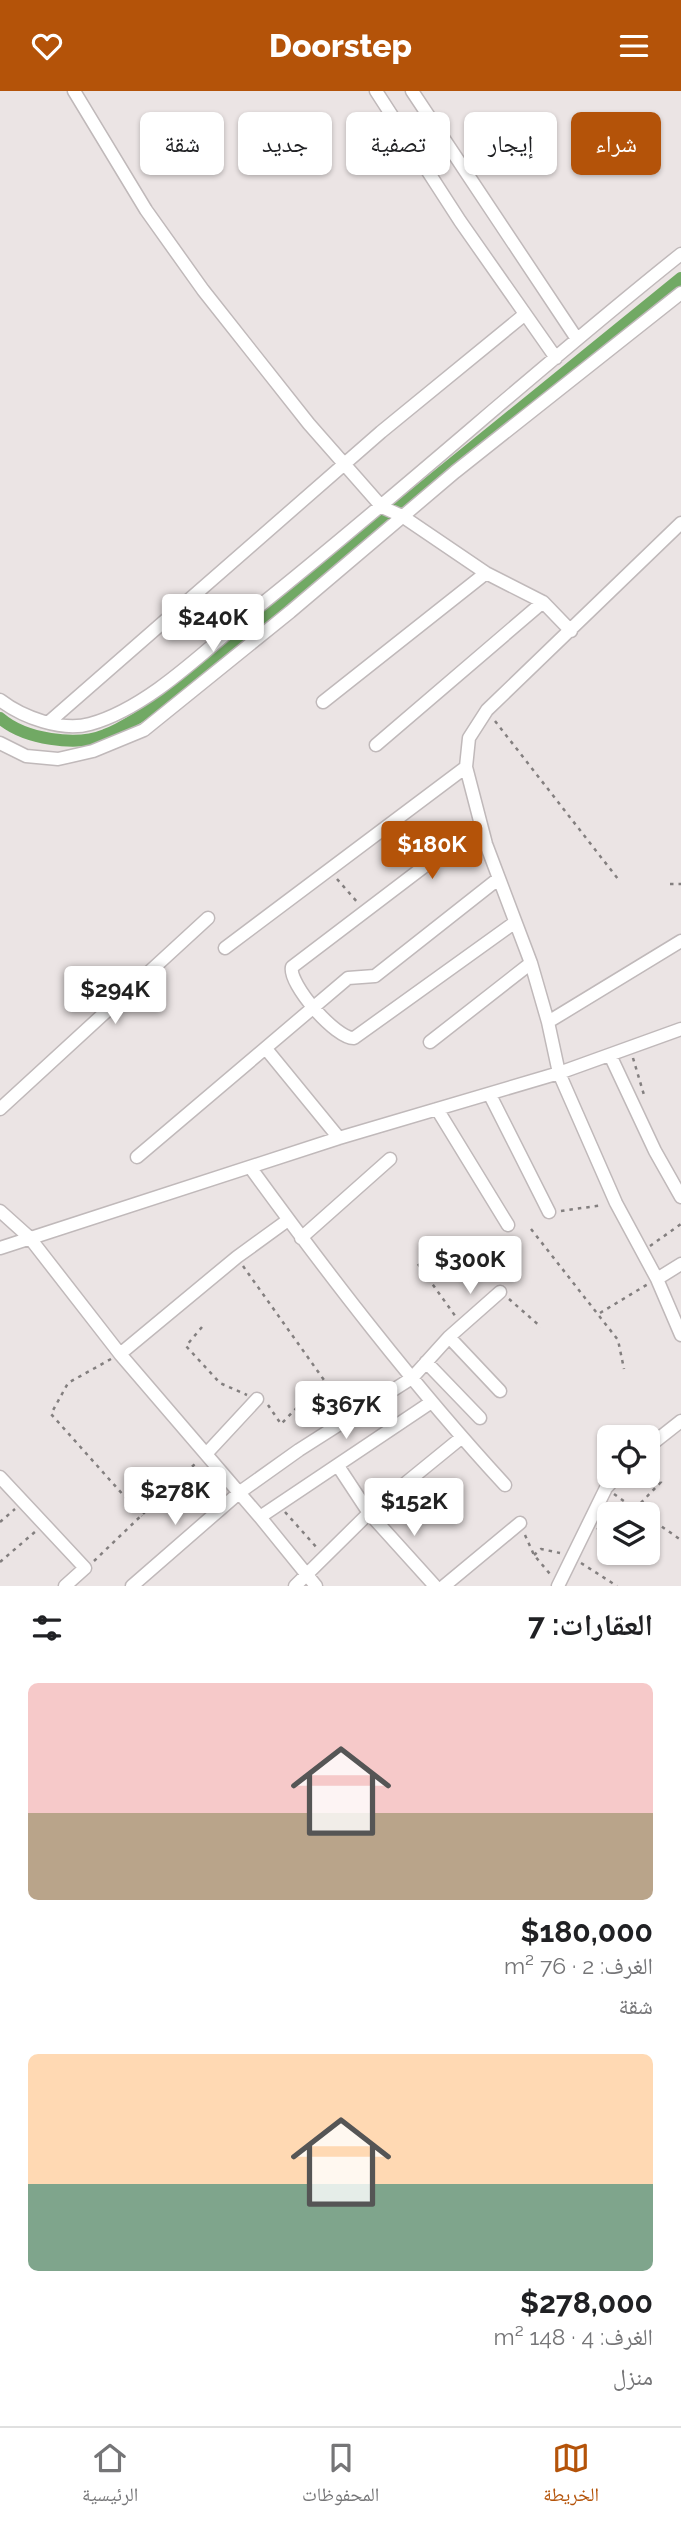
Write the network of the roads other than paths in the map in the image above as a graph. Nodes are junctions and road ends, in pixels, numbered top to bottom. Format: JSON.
{"nodes":[{"id":1,"x":74,"y":91,"type":"edge"},
{"id":2,"x":376,"y":91,"type":"edge"},
{"id":3,"x":414,"y":92,"type":"edge"},
{"id":4,"x":681,"y":254,"type":"edge"},
{"id":5,"x":681,"y":293,"type":"edge"},
{"id":6,"x":524,"y":315,"type":"junction"},
{"id":7,"x":577,"y":339,"type":"junction"},
{"id":8,"x":556,"y":358,"type":"junction"},
{"id":9,"x":345,"y":465,"type":"junction"},
{"id":10,"x":382,"y":507,"type":"junction"},
{"id":11,"x":402,"y":516,"type":"junction"},
{"id":12,"x":681,"y":523,"type":"edge"},
{"id":13,"x":486,"y":572,"type":"junction"},
{"id":14,"x":543,"y":602,"type":"junction"},
{"id":15,"x":571,"y":631,"type":"junction"},
{"id":16,"x":0,"y":700,"type":"edge"},
{"id":17,"x":323,"y":702,"type":"dead end"},
{"id":18,"x":50,"y":722,"type":"junction"},
{"id":19,"x":0,"y":743,"type":"edge"},
{"id":20,"x":376,"y":745,"type":"dead end"},
{"id":21,"x":466,"y":767,"type":"junction"},
{"id":22,"x":480,"y":824,"type":"junction"},
{"id":23,"x":498,"y":879,"type":"junction"},
{"id":24,"x":208,"y":918,"type":"dead end"},
{"id":25,"x":514,"y":923,"type":"junction"},
{"id":26,"x":681,"y":941,"type":"edge"},
{"id":27,"x":225,"y":948,"type":"dead end"},
{"id":28,"x":530,"y":963,"type":"junction"},
{"id":29,"x":315,"y":1008,"type":"junction"},
{"id":30,"x":548,"y":1022,"type":"junction"},
{"id":31,"x":681,"y":1029,"type":"edge"},
{"id":32,"x":430,"y":1042,"type":"dead end"},
{"id":33,"x":267,"y":1050,"type":"junction"},
{"id":34,"x":610,"y":1055,"type":"junction"},
{"id":35,"x":559,"y":1073,"type":"junction"},
{"id":36,"x":490,"y":1095,"type":"junction"},
{"id":37,"x":0,"y":1109,"type":"edge"},
{"id":38,"x":437,"y":1109,"type":"junction"},
{"id":39,"x":340,"y":1138,"type":"junction"},
{"id":40,"x":137,"y":1157,"type":"dead end"},
{"id":41,"x":390,"y":1159,"type":"dead end"},
{"id":42,"x":250,"y":1167,"type":"junction"},
{"id":43,"x":681,"y":1197,"type":"edge"},
{"id":44,"x":0,"y":1211,"type":"edge"},
{"id":45,"x":549,"y":1212,"type":"road end"},
{"id":46,"x":288,"y":1220,"type":"junction"},
{"id":47,"x":508,"y":1225,"type":"dead end"},
{"id":48,"x":29,"y":1237,"type":"junction"},
{"id":49,"x":301,"y":1238,"type":"junction"},
{"id":50,"x":0,"y":1248,"type":"edge"},
{"id":51,"x":681,"y":1265,"type":"edge"},
{"id":52,"x":657,"y":1279,"type":"junction"},
{"id":53,"x":500,"y":1292,"type":"road end"},
{"id":54,"x":681,"y":1335,"type":"edge"},
{"id":55,"x":449,"y":1337,"type":"junction"},
{"id":56,"x":120,"y":1354,"type":"junction"},
{"id":57,"x":426,"y":1362,"type":"junction"},
{"id":58,"x":412,"y":1378,"type":"junction"},
{"id":59,"x":500,"y":1391,"type":"dead end"},
{"id":60,"x":257,"y":1399,"type":"road end"},
{"id":61,"x":430,"y":1403,"type":"junction"},
{"id":62,"x":480,"y":1417,"type":"dead end"},
{"id":63,"x":681,"y":1421,"type":"edge"},
{"id":64,"x":461,"y":1438,"type":"junction"},
{"id":65,"x":660,"y":1438,"type":"edge"},
{"id":66,"x":205,"y":1454,"type":"junction"},
{"id":67,"x":338,"y":1466,"type":"junction"},
{"id":68,"x":0,"y":1477,"type":"edge"},
{"id":69,"x":505,"y":1485,"type":"dead end"},
{"id":70,"x":606,"y":1488,"type":"edge"},
{"id":71,"x":240,"y":1492,"type":"junction"},
{"id":72,"x":369,"y":1513,"type":"junction"},
{"id":73,"x":260,"y":1517,"type":"junction"},
{"id":74,"x":520,"y":1523,"type":"road end"},
{"id":75,"x":307,"y":1575,"type":"junction"},
{"id":76,"x":65,"y":1586,"type":"edge"},
{"id":77,"x":132,"y":1586,"type":"edge"},
{"id":78,"x":295,"y":1586,"type":"edge"},
{"id":79,"x":316,"y":1586,"type":"edge"},
{"id":80,"x":435,"y":1586,"type":"edge"},
{"id":81,"x":444,"y":1586,"type":"edge"},
{"id":82,"x":559,"y":1586,"type":"edge"}],
"edges":[{"from":1,"to":9,"type":"street"},
{"from":2,"to":6,"type":"street"},
{"from":3,"to":7,"type":"street"},
{"from":4,"to":7,"type":"street"},
{"from":5,"to":11,"type":"street"},
{"from":6,"to":8,"type":"street"},
{"from":6,"to":9,"type":"street"},
{"from":7,"to":8,"type":"street"},
{"from":8,"to":10,"type":"street"},
{"from":9,"to":10,"type":"street"},
{"from":9,"to":18,"type":"street"},
{"from":10,"to":11,"type":"street"},
{"from":10,"to":18,"type":"street"},
{"from":11,"to":13,"type":"street"},
{"from":11,"to":19,"type":"street"},
{"from":12,"to":15,"type":"street"},
{"from":13,"to":14,"type":"street"},
{"from":13,"to":17,"type":"street"},
{"from":14,"to":15,"type":"street"},
{"from":14,"to":20,"type":"street"},
{"from":15,"to":21,"type":"street"},
{"from":16,"to":18,"type":"street"},
{"from":21,"to":22,"type":"street"},
{"from":21,"to":27,"type":"street"},
{"from":22,"to":23,"type":"street"},
{"from":22,"to":29,"type":"street"},
{"from":23,"to":25,"type":"street"},
{"from":23,"to":29,"type":"street"},
{"from":24,"to":37,"type":"street"},
{"from":25,"to":28,"type":"street"},
{"from":25,"to":29,"type":"street"},
{"from":26,"to":30,"type":"street"},
{"from":28,"to":30,"type":"street"},
{"from":28,"to":32,"type":"street"},
{"from":29,"to":33,"type":"street"},
{"from":30,"to":35,"type":"street"},
{"from":31,"to":34,"type":"street"},
{"from":33,"to":39,"type":"street"},
{"from":33,"to":40,"type":"street"},
{"from":34,"to":35,"type":"street"},
{"from":34,"to":43,"type":"street"},
{"from":35,"to":36,"type":"street"},
{"from":35,"to":52,"type":"street"},
{"from":36,"to":38,"type":"street"},
{"from":36,"to":45,"type":"street"},
{"from":38,"to":39,"type":"street"},
{"from":38,"to":47,"type":"street"},
{"from":39,"to":42,"type":"street"},
{"from":41,"to":49,"type":"street"},
{"from":42,"to":46,"type":"street"},
{"from":42,"to":48,"type":"street"},
{"from":44,"to":48,"type":"street"},
{"from":46,"to":49,"type":"street"},
{"from":46,"to":56,"type":"street"},
{"from":48,"to":50,"type":"street"},
{"from":48,"to":56,"type":"street"},
{"from":49,"to":58,"type":"street"},
{"from":51,"to":52,"type":"street"},
{"from":52,"to":54,"type":"street"},
{"from":53,"to":55,"type":"street"},
{"from":55,"to":57,"type":"street"},
{"from":55,"to":59,"type":"street"},
{"from":56,"to":66,"type":"street"},
{"from":57,"to":58,"type":"street"},
{"from":57,"to":62,"type":"street"},
{"from":58,"to":61,"type":"street"},
{"from":58,"to":71,"type":"street"},
{"from":60,"to":66,"type":"street"},
{"from":61,"to":64,"type":"street"},
{"from":61,"to":67,"type":"street"},
{"from":63,"to":65,"type":"street"},
{"from":64,"to":69,"type":"street"},
{"from":64,"to":72,"type":"street"},
{"from":66,"to":71,"type":"street"},
{"from":67,"to":72,"type":"street"},
{"from":67,"to":73,"type":"street"},
{"from":68,"to":76,"type":"street"},
{"from":70,"to":82,"type":"street"},
{"from":71,"to":73,"type":"street"},
{"from":71,"to":77,"type":"street"},
{"from":72,"to":75,"type":"street"},
{"from":72,"to":80,"type":"street"},
{"from":73,"to":75,"type":"street"},
{"from":74,"to":81,"type":"street"},
{"from":75,"to":78,"type":"street"},
{"from":75,"to":79,"type":"street"}]}
